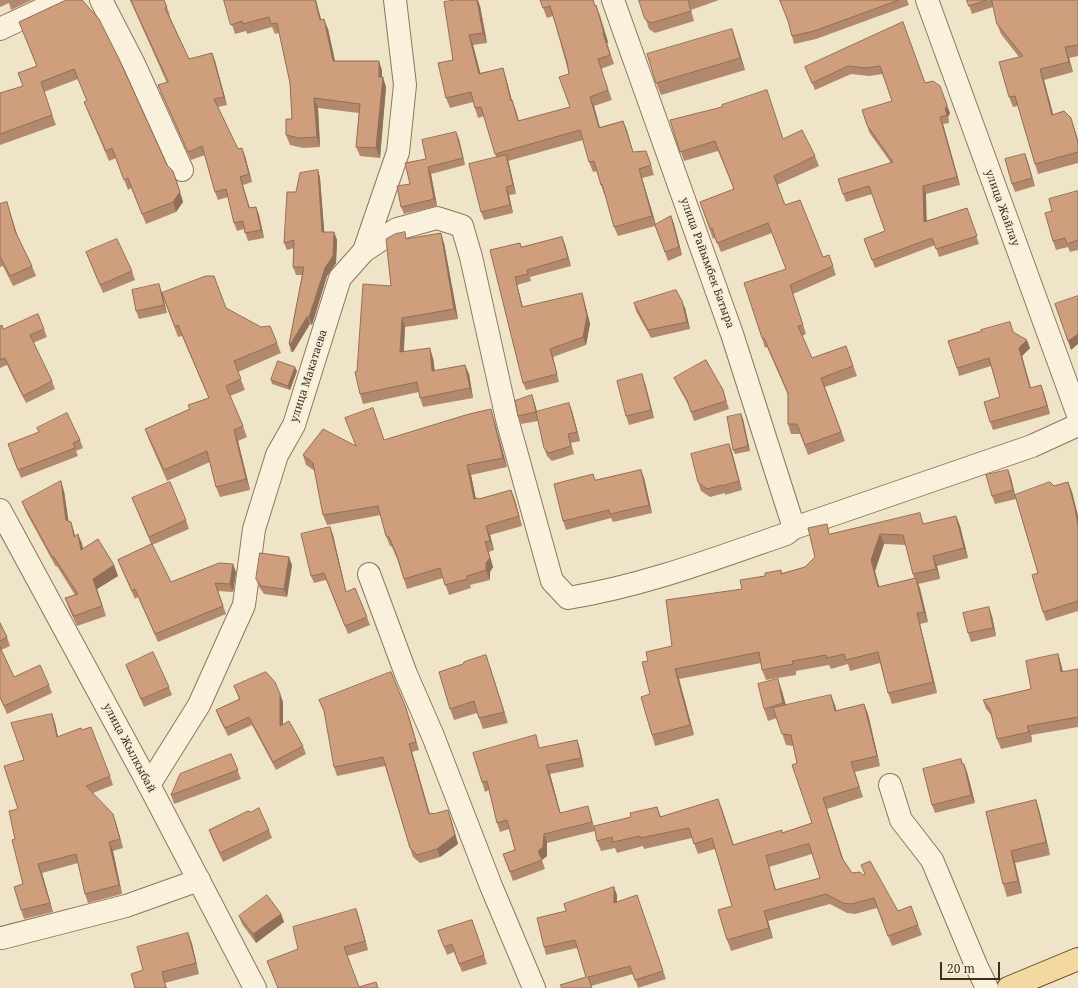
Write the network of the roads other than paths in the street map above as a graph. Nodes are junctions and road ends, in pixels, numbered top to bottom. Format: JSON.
{"nodes":[{"id":1,"x":62,"y":0,"type":"edge"},
{"id":2,"x":101,"y":0,"type":"edge"},
{"id":3,"x":395,"y":0,"type":"edge"},
{"id":4,"x":613,"y":0,"type":"edge"},
{"id":5,"x":927,"y":0,"type":"edge"},
{"id":6,"x":0,"y":29,"type":"edge"},
{"id":7,"x":182,"y":170,"type":"dead end"},
{"id":8,"x":364,"y":250,"type":"junction"},
{"id":9,"x":1078,"y":415,"type":"edge"},
{"id":10,"x":1078,"y":425,"type":"edge"},
{"id":11,"x":0,"y":510,"type":"edge"},
{"id":12,"x":794,"y":528,"type":"junction"},
{"id":13,"x":370,"y":574,"type":"dead end"},
{"id":14,"x":149,"y":784,"type":"junction"},
{"id":15,"x":890,"y":785,"type":"dead end"},
{"id":16,"x":199,"y":880,"type":"junction"},
{"id":17,"x":2,"y":938,"type":"dead end"},
{"id":18,"x":1078,"y":959,"type":"edge"},
{"id":19,"x":255,"y":988,"type":"edge"},
{"id":20,"x":534,"y":988,"type":"edge"},
{"id":21,"x":987,"y":988,"type":"edge"},
{"id":22,"x":1008,"y":988,"type":"edge"}],
"edges":[{"from":1,"to":6,"type":"street"},
{"from":2,"to":7,"type":"street"},
{"from":3,"to":8,"type":"street","name":"улица Макатаева"},
{"from":4,"to":12,"type":"street","name":"улица Райымбек Батыра"},
{"from":5,"to":9,"type":"street","name":"улица Жайлау"},
{"from":8,"to":12,"type":"street"},
{"from":8,"to":14,"type":"street","name":"улица Макатаева"},
{"from":10,"to":12,"type":"street"},
{"from":11,"to":14,"type":"street","name":"улица Жылкыбай"},
{"from":13,"to":20,"type":"street"},
{"from":14,"to":16,"type":"street","name":"улица Жылкыбай"},
{"from":15,"to":21,"type":"street"},
{"from":16,"to":17,"type":"street"},
{"from":16,"to":19,"type":"street","name":"улица Жылкыбай"},
{"from":18,"to":22,"type":"main road"}]}
